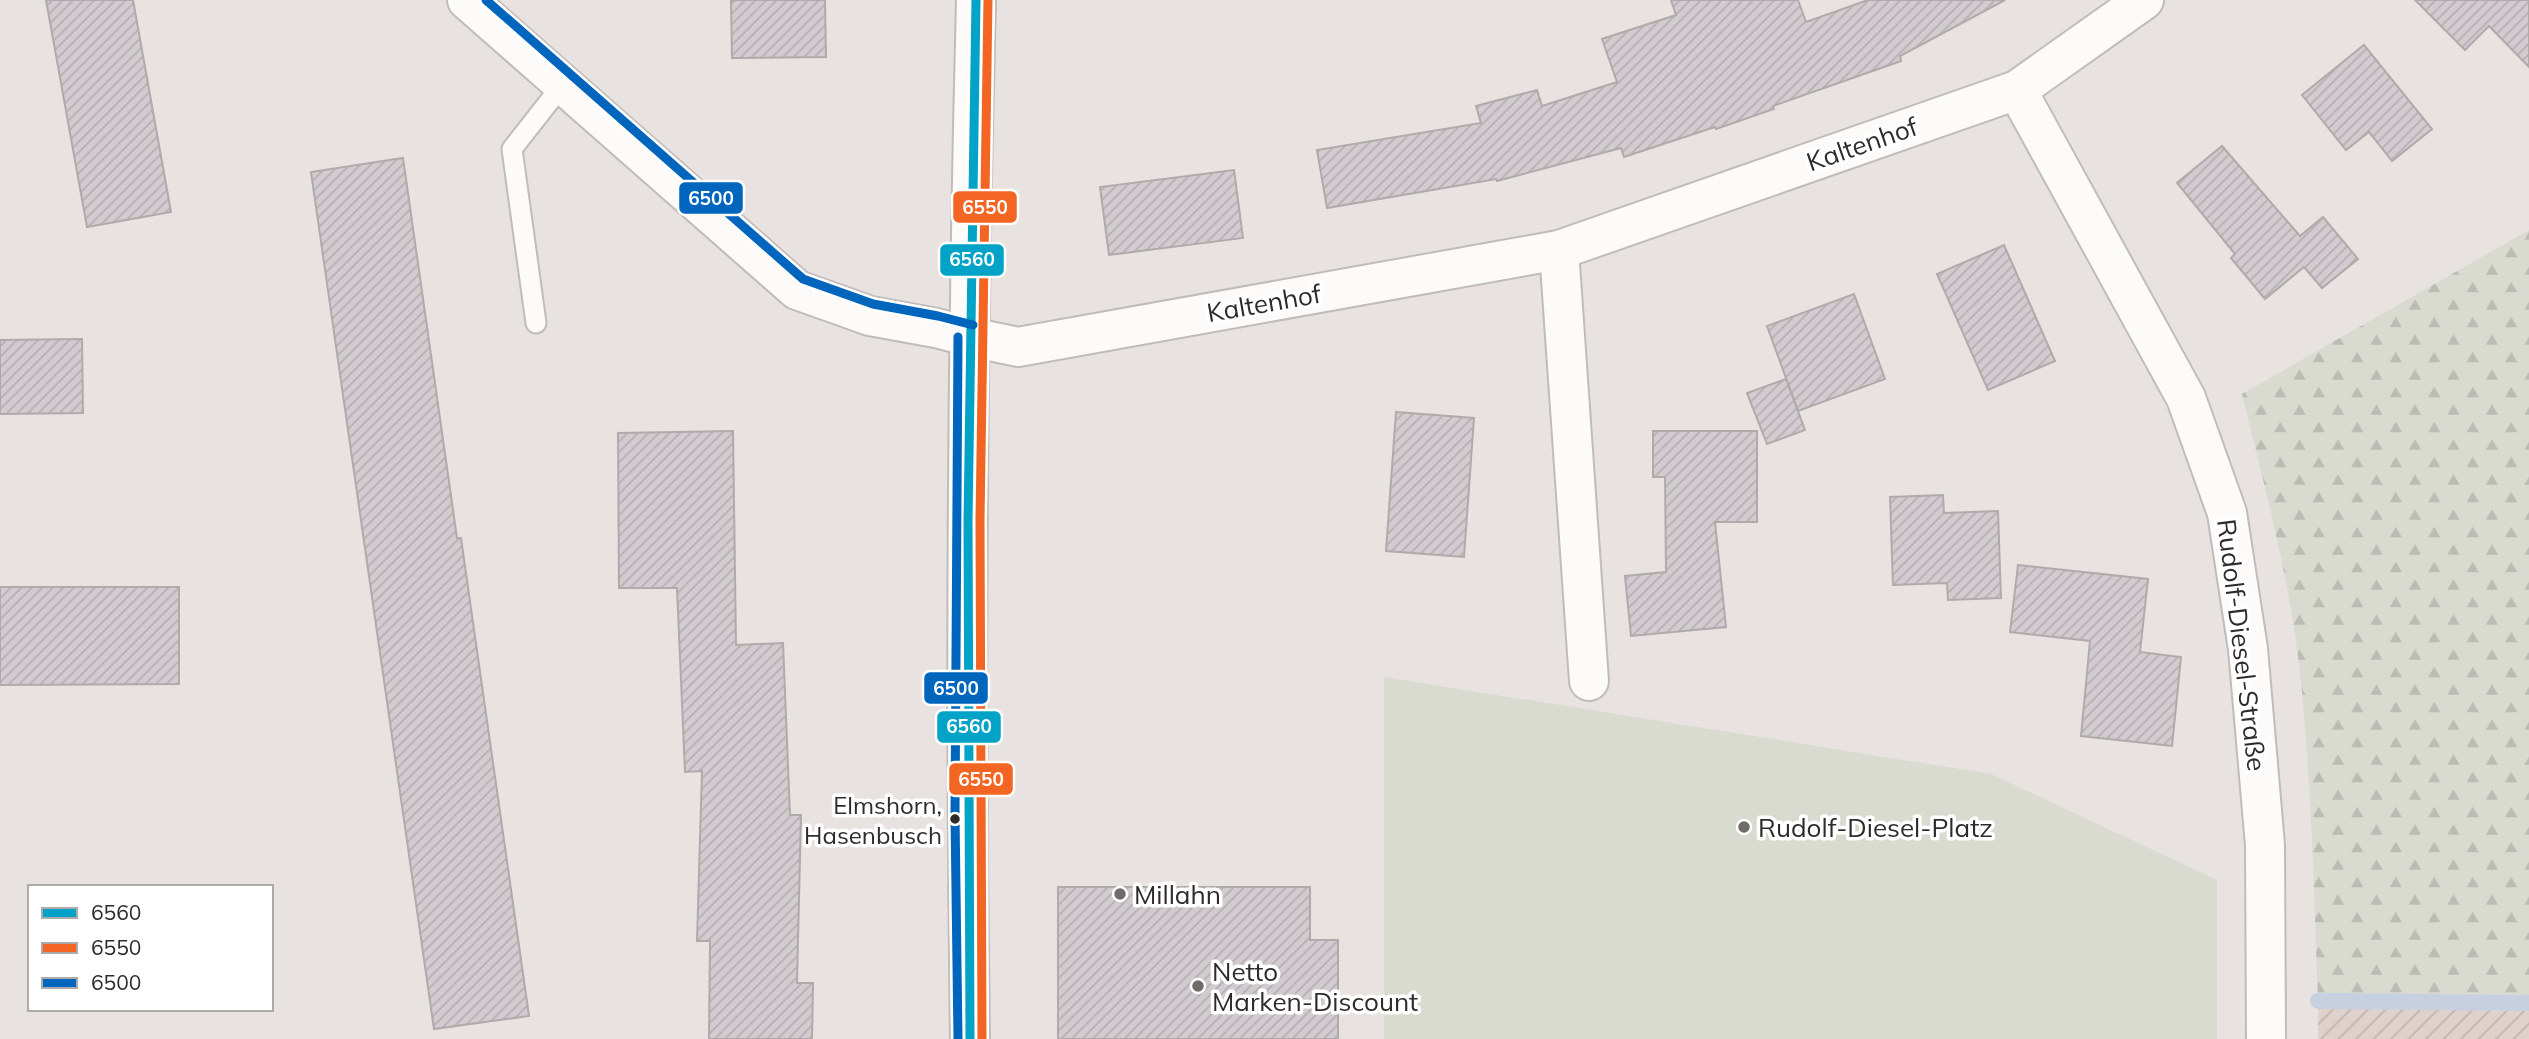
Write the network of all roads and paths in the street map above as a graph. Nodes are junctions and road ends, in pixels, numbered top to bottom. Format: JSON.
{"nodes":[{"id":1,"x":467,"y":0,"type":"edge"},
{"id":2,"x":976,"y":0,"type":"edge"},
{"id":3,"x":2144,"y":0,"type":"edge"},
{"id":4,"x":2106,"y":12,"type":"edge"},
{"id":5,"x":563,"y":84,"type":"junction"},
{"id":6,"x":2017,"y":90,"type":"junction"},
{"id":7,"x":1559,"y":250,"type":"junction"},
{"id":8,"x":536,"y":323,"type":"dead end"},
{"id":9,"x":970,"y":337,"type":"junction"},
{"id":10,"x":1589,"y":681,"type":"dead end"},
{"id":11,"x":970,"y":1039,"type":"edge"},
{"id":12,"x":2266,"y":1039,"type":"edge"}],
"edges":[{"from":1,"to":5,"type":"street","name":"Kaltenhof"},
{"from":2,"to":9,"type":"street"},
{"from":3,"to":4,"type":"street","name":"Kaltenhof"},
{"from":4,"to":6,"type":"street","name":"Kaltenhof"},
{"from":5,"to":8,"type":"lane"},
{"from":5,"to":9,"type":"street","name":"Kaltenhof"},
{"from":6,"to":7,"type":"street","name":"Kaltenhof"},
{"from":6,"to":12,"type":"street","name":"Rudolf-Diesel-Straße"},
{"from":7,"to":9,"type":"street","name":"Kaltenhof"},
{"from":7,"to":10,"type":"street"},
{"from":9,"to":11,"type":"street"}]}
